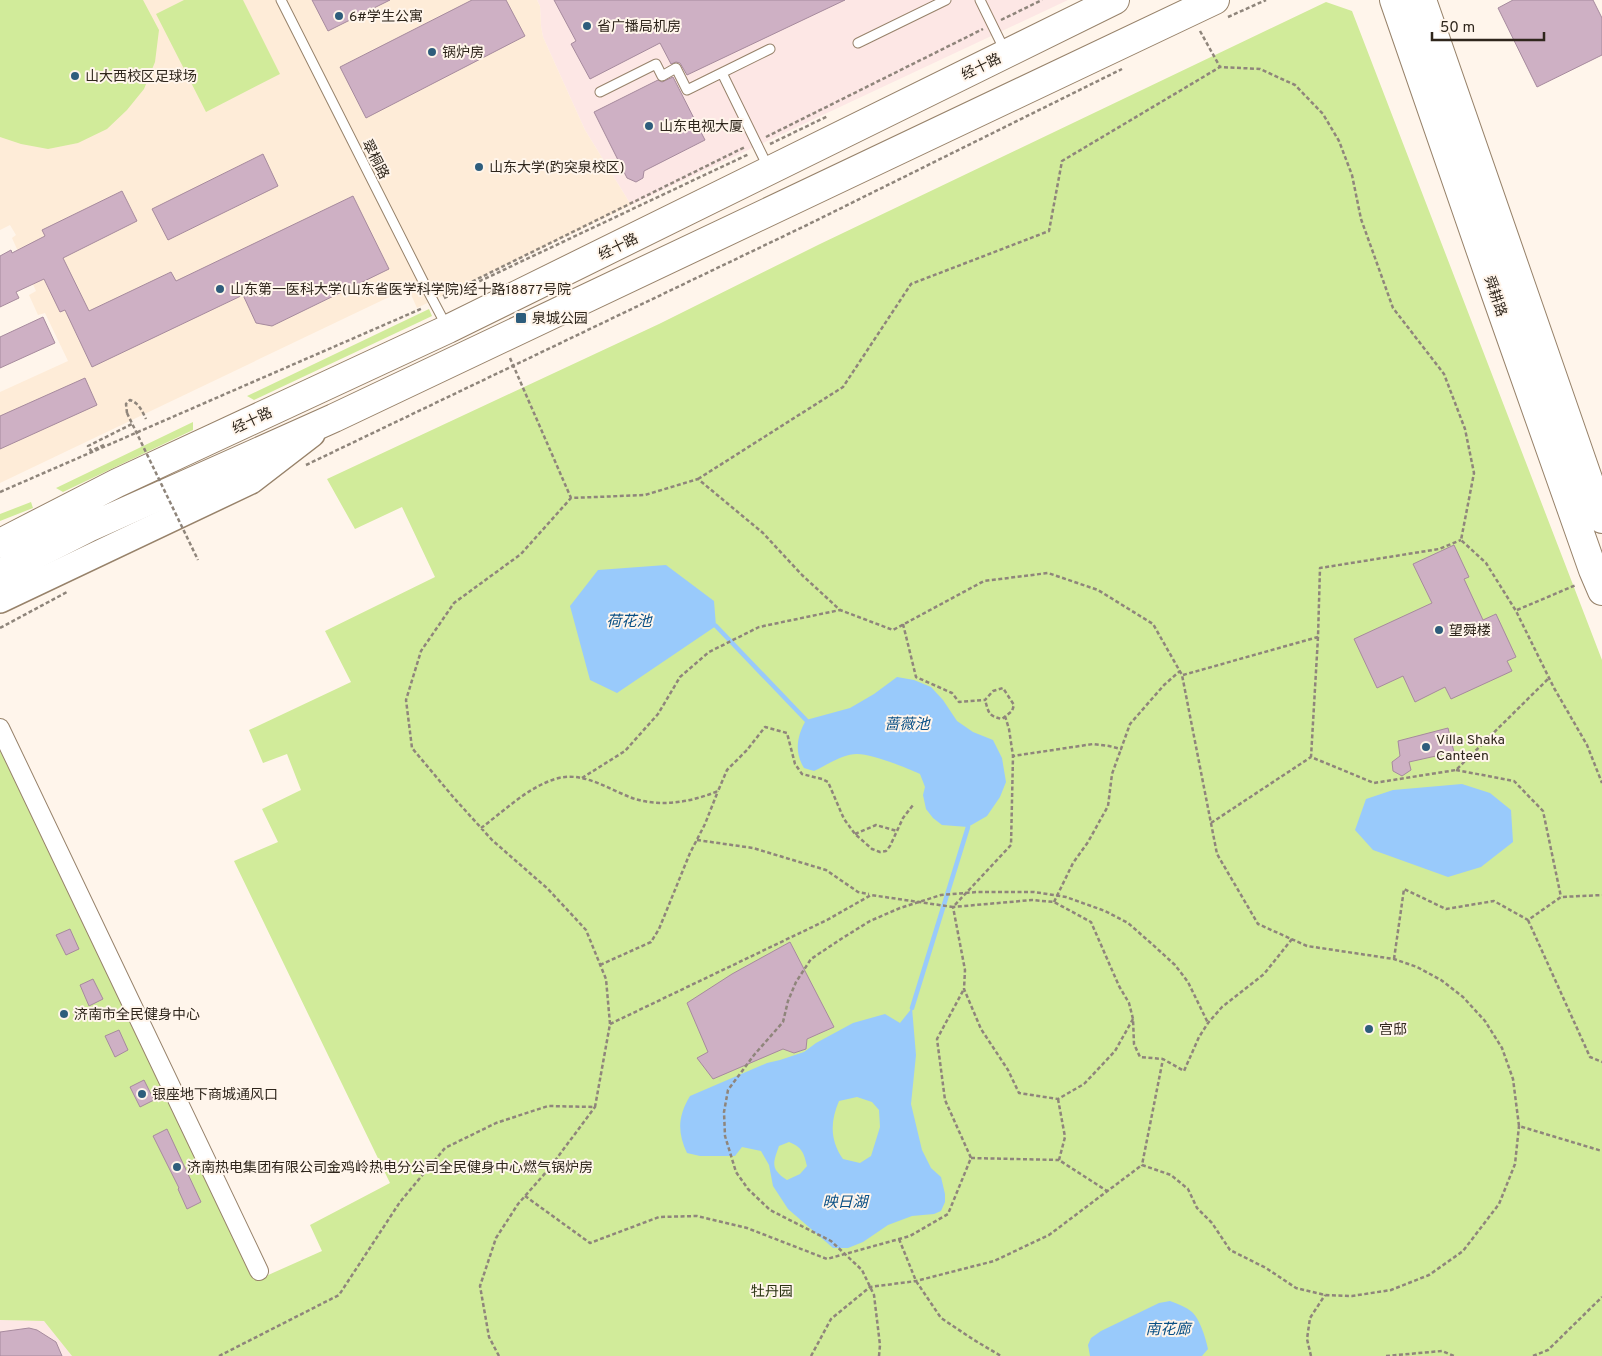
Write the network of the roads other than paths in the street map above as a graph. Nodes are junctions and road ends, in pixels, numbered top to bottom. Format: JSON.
{"nodes":[{"id":1,"x":281,"y":0,"type":"edge"},
{"id":2,"x":923,"y":0,"type":"edge"},
{"id":3,"x":946,"y":0,"type":"edge"},
{"id":4,"x":980,"y":0,"type":"edge"},
{"id":5,"x":1115,"y":0,"type":"edge"},
{"id":6,"x":1394,"y":0,"type":"edge"},
{"id":7,"x":1422,"y":0,"type":"edge"},
{"id":8,"x":928,"y":9,"type":"junction"},
{"id":9,"x":1220,"y":9,"type":"edge"},
{"id":10,"x":858,"y":43,"type":"dead end"},
{"id":11,"x":770,"y":49,"type":"dead end"},
{"id":12,"x":1006,"y":54,"type":"junction"},
{"id":13,"x":722,"y":73,"type":"junction"},
{"id":14,"x":600,"y":92,"type":"dead end"},
{"id":15,"x":761,"y":154,"type":"junction"},
{"id":16,"x":448,"y":329,"type":"junction"},
{"id":17,"x":334,"y":418,"type":"junction"},
{"id":18,"x":117,"y":483,"type":"junction"},
{"id":19,"x":1602,"y":519,"type":"edge"},
{"id":20,"x":0,"y":529,"type":"edge"},
{"id":21,"x":0,"y":543,"type":"edge"},
{"id":22,"x":0,"y":573,"type":"edge"},
{"id":23,"x":1600,"y":581,"type":"edge"},
{"id":24,"x":0,"y":600,"type":"edge"},
{"id":25,"x":0,"y":728,"type":"edge"},
{"id":26,"x":259,"y":1271,"type":"dead end"}],
"edges":[{"from":1,"to":16,"type":"lane","name":"翠桐路"},
{"from":2,"to":8,"type":"lane"},
{"from":3,"to":8,"type":"lane"},
{"from":4,"to":12,"type":"lane"},
{"from":5,"to":12,"type":"main road","name":"经十路"},
{"from":6,"to":23,"type":"main road","name":"舜耕路"},
{"from":7,"to":19,"type":"main road","name":"舜耕路"},
{"from":8,"to":10,"type":"lane"},
{"from":9,"to":17,"type":"main road"},
{"from":11,"to":13,"type":"lane"},
{"from":12,"to":15,"type":"main road","name":"经十路"},
{"from":13,"to":14,"type":"lane"},
{"from":13,"to":15,"type":"lane"},
{"from":15,"to":16,"type":"main road","name":"经十路"},
{"from":16,"to":18,"type":"main road","name":"经十路"},
{"from":17,"to":22,"type":"main road"},
{"from":17,"to":24,"type":"main road"},
{"from":18,"to":20,"type":"main road","name":"经十路"},
{"from":18,"to":21,"type":"main road","name":"经十路"},
{"from":25,"to":26,"type":"street"}]}
